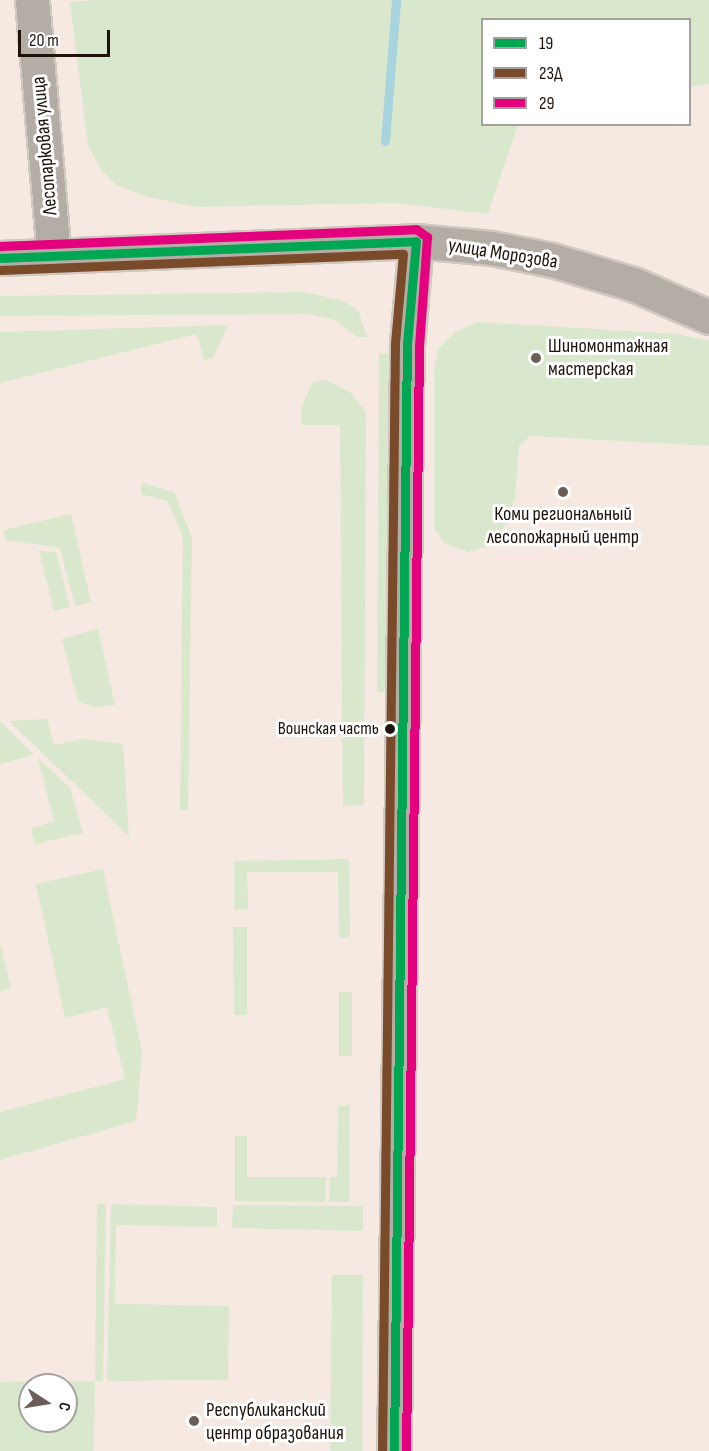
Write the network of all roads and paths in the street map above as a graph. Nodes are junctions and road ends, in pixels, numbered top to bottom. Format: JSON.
{"nodes":[{"id":1,"x":32,"y":0,"type":"edge"},
{"id":2,"x":416,"y":241,"type":"junction"},
{"id":3,"x":54,"y":255,"type":"junction"},
{"id":4,"x":0,"y":258,"type":"edge"},
{"id":5,"x":709,"y":317,"type":"edge"},
{"id":6,"x":394,"y":1451,"type":"edge"}],
"edges":[{"from":1,"to":3,"type":"street","name":"Лесопарковая улица"},
{"from":2,"to":3,"type":"street","name":"улица Морозова"},
{"from":2,"to":5,"type":"street","name":"улица Морозова"},
{"from":2,"to":6,"type":"street"},
{"from":3,"to":4,"type":"street","name":"улица Морозова"}]}
